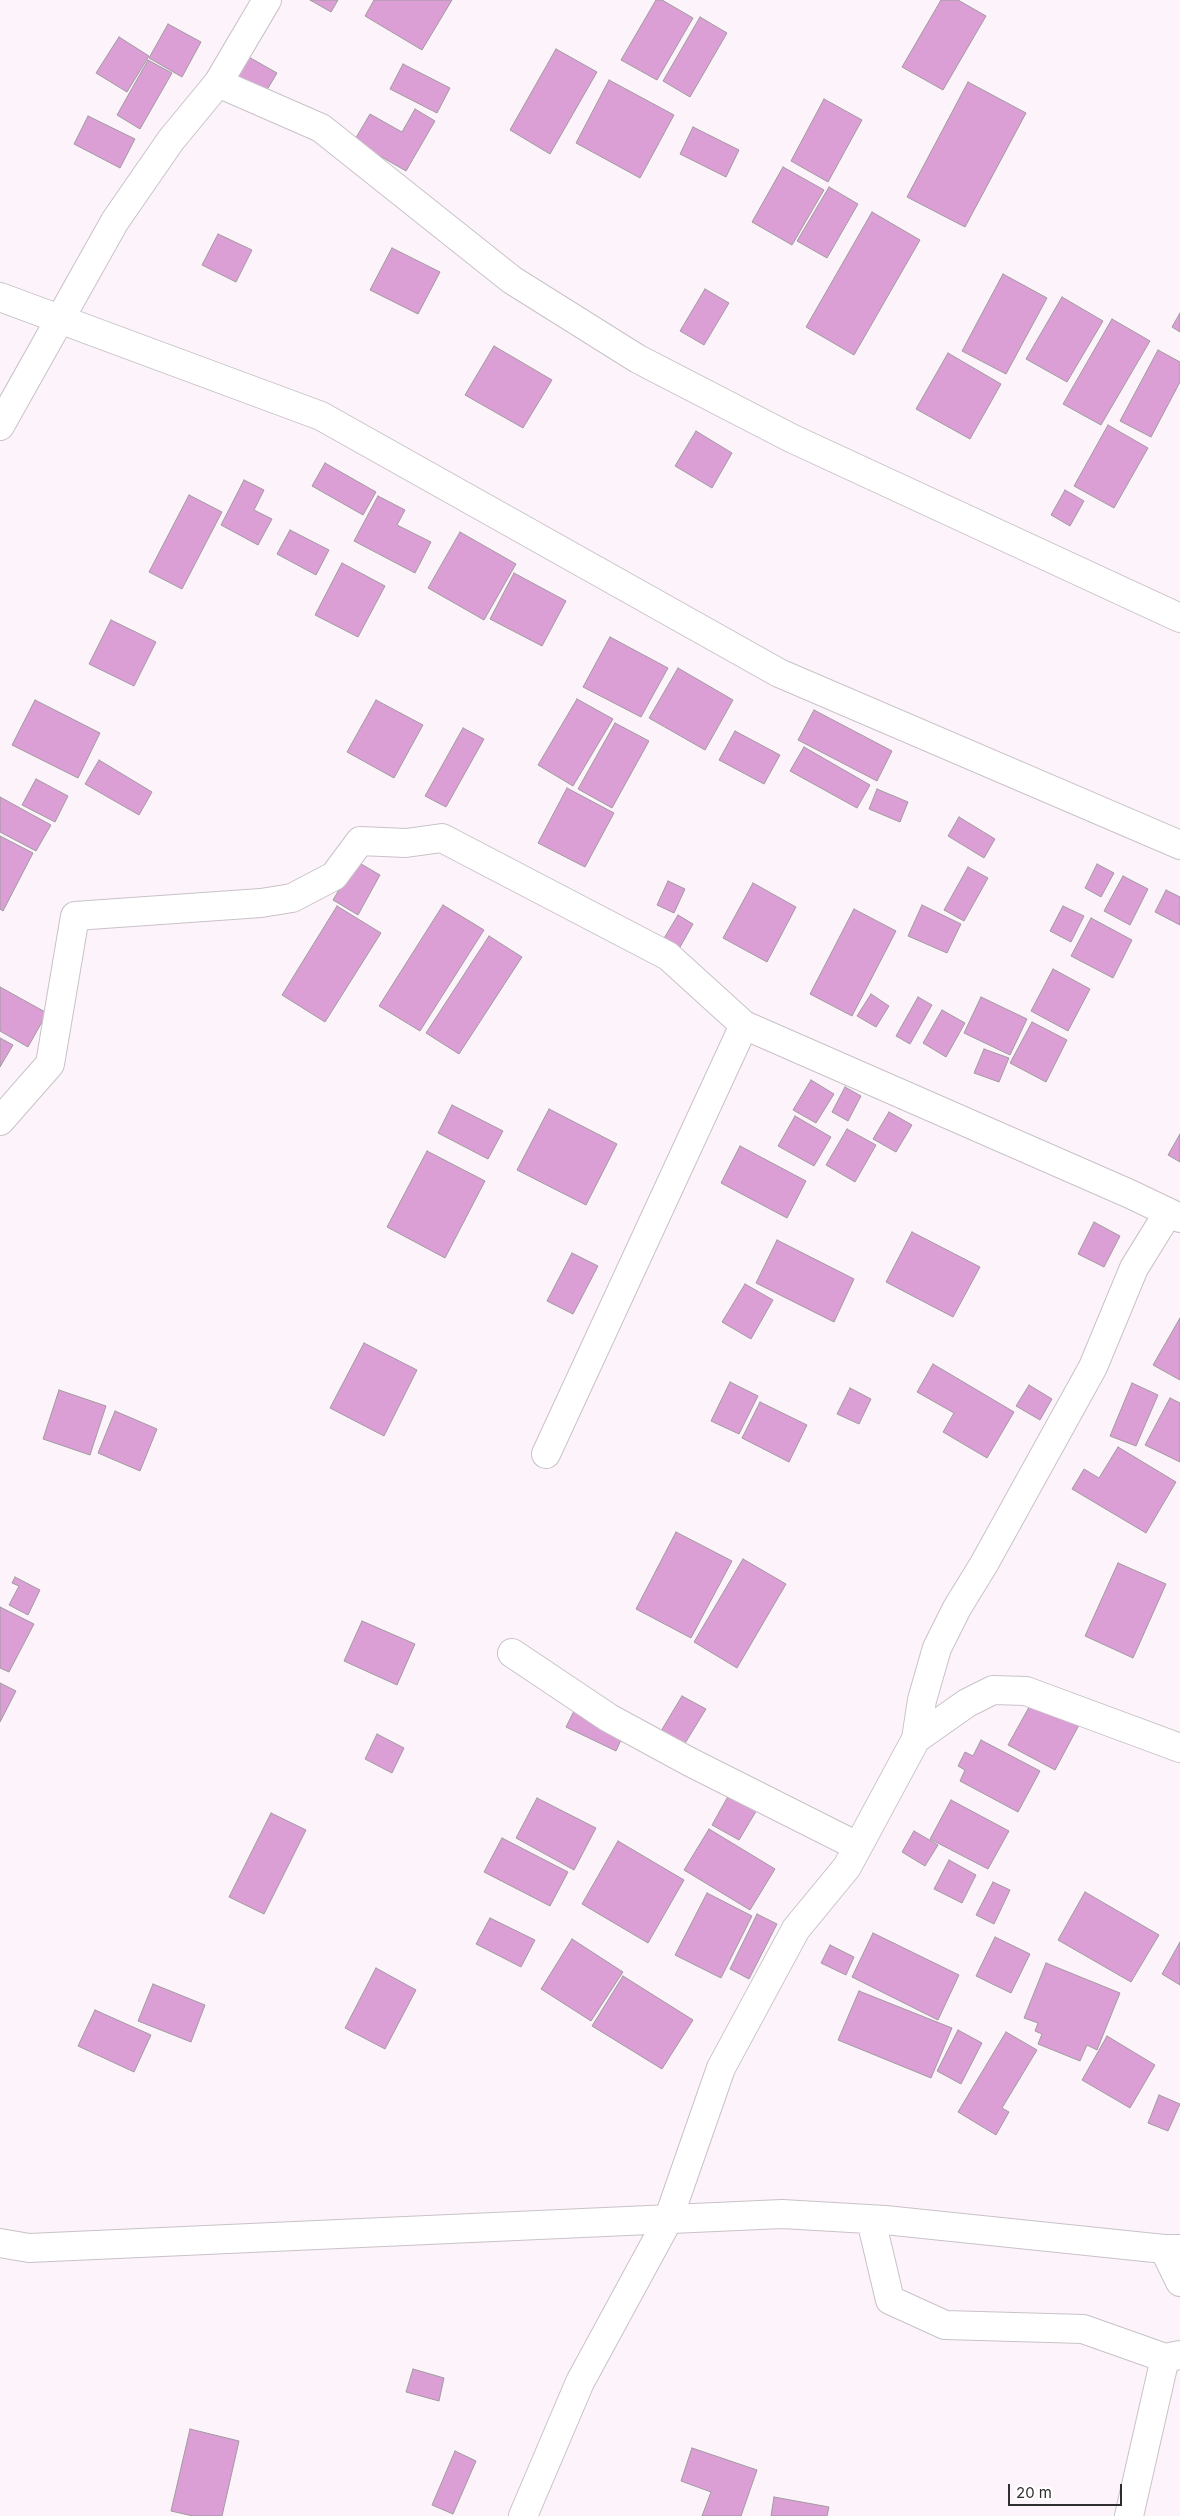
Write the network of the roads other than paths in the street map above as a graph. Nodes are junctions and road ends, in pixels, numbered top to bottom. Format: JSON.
{"nodes":[{"id":1,"x":267,"y":0,"type":"edge"},
{"id":2,"x":218,"y":83,"type":"junction"},
{"id":3,"x":0,"y":297,"type":"edge"},
{"id":4,"x":59,"y":321,"type":"junction"},
{"id":5,"x":0,"y":426,"type":"edge"},
{"id":6,"x":1180,"y":618,"type":"edge"},
{"id":7,"x":1180,"y":845,"type":"edge"},
{"id":8,"x":744,"y":1025,"type":"junction"},
{"id":9,"x":0,"y":1121,"type":"edge"},
{"id":10,"x":1174,"y":1216,"type":"edge"},
{"id":11,"x":546,"y":1454,"type":"dead end"},
{"id":12,"x":512,"y":1653,"type":"dead end"},
{"id":13,"x":916,"y":1739,"type":"junction"},
{"id":14,"x":1180,"y":1748,"type":"edge"},
{"id":15,"x":858,"y":1846,"type":"junction"},
{"id":16,"x":668,"y":2220,"type":"junction"},
{"id":17,"x":871,"y":2220,"type":"junction"},
{"id":18,"x":0,"y":2243,"type":"edge"},
{"id":19,"x":1172,"y":2249,"type":"edge"},
{"id":20,"x":1180,"y":2282,"type":"edge"},
{"id":21,"x":1173,"y":2357,"type":"edge"},
{"id":22,"x":523,"y":2516,"type":"edge"},
{"id":23,"x":1129,"y":2516,"type":"edge"}],
"edges":[{"from":1,"to":2,"type":"street"},
{"from":2,"to":4,"type":"street"},
{"from":2,"to":6,"type":"street"},
{"from":3,"to":4,"type":"street"},
{"from":4,"to":5,"type":"street"},
{"from":4,"to":7,"type":"street"},
{"from":8,"to":9,"type":"street"},
{"from":8,"to":10,"type":"street"},
{"from":8,"to":11,"type":"street"},
{"from":10,"to":13,"type":"street"},
{"from":12,"to":15,"type":"street"},
{"from":13,"to":14,"type":"street"},
{"from":13,"to":15,"type":"street"},
{"from":15,"to":16,"type":"street"},
{"from":16,"to":17,"type":"street"},
{"from":16,"to":18,"type":"street"},
{"from":16,"to":22,"type":"street"},
{"from":17,"to":19,"type":"street"},
{"from":17,"to":21,"type":"street"},
{"from":19,"to":20,"type":"street"},
{"from":21,"to":23,"type":"street"}]}
